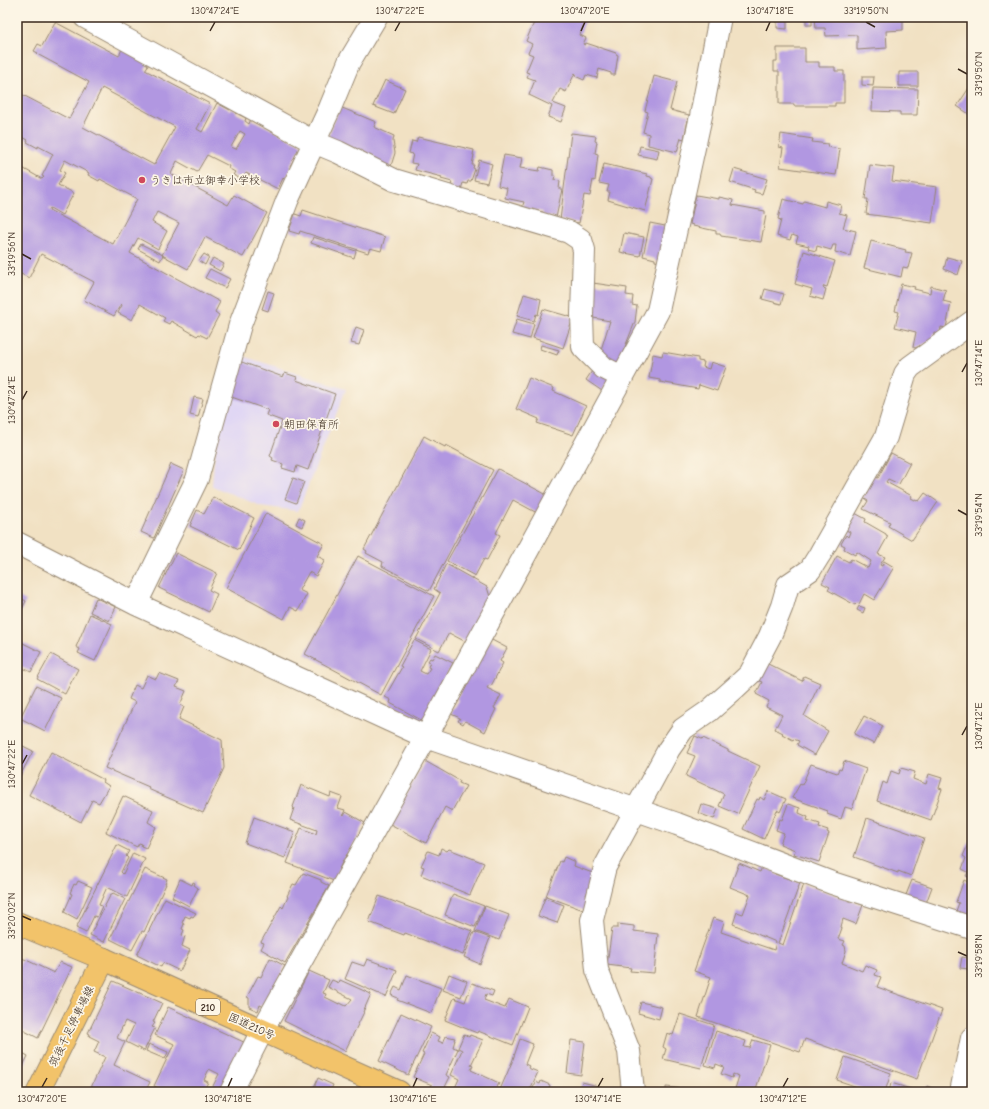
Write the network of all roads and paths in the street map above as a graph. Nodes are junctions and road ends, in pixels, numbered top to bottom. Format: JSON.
{"nodes":[{"id":1,"x":85,"y":17,"type":"edge"},
{"id":2,"x":376,"y":17,"type":"edge"},
{"id":3,"x":720,"y":17,"type":"edge"},
{"id":4,"x":314,"y":142,"type":"junction"},
{"id":5,"x":972,"y":322,"type":"edge"},
{"id":6,"x":622,"y":377,"type":"junction"},
{"id":7,"x":17,"y":543,"type":"edge"},
{"id":8,"x":136,"y":604,"type":"junction"},
{"id":9,"x":426,"y":737,"type":"junction"},
{"id":10,"x":636,"y":811,"type":"junction"},
{"id":11,"x":17,"y":923,"type":"edge"},
{"id":12,"x":972,"y":928,"type":"edge"},
{"id":13,"x":104,"y":959,"type":"junction"},
{"id":14,"x":262,"y":1031,"type":"junction"},
{"id":15,"x":972,"y":1038,"type":"edge"},
{"id":16,"x":38,"y":1092,"type":"edge"},
{"id":17,"x":231,"y":1092,"type":"edge"},
{"id":18,"x":399,"y":1092,"type":"edge"},
{"id":19,"x":633,"y":1092,"type":"edge"},
{"id":20,"x":961,"y":1092,"type":"edge"}],
"edges":[{"from":1,"to":4,"type":"street"},
{"from":2,"to":4,"type":"street"},
{"from":3,"to":6,"type":"street"},
{"from":4,"to":6,"type":"street"},
{"from":4,"to":8,"type":"street"},
{"from":5,"to":10,"type":"street"},
{"from":6,"to":9,"type":"street"},
{"from":7,"to":8,"type":"street"},
{"from":8,"to":9,"type":"street"},
{"from":9,"to":10,"type":"street"},
{"from":9,"to":14,"type":"street"},
{"from":10,"to":12,"type":"street"},
{"from":10,"to":19,"type":"street"},
{"from":11,"to":13,"type":"main road","name":"国道210号","number":"210"},
{"from":13,"to":14,"type":"main road","name":"国道210号","number":"210"},
{"from":13,"to":16,"type":"main road","name":"筑後千足停車場線"},
{"from":14,"to":17,"type":"street"},
{"from":14,"to":18,"type":"main road","name":"国道210号","number":"210"},
{"from":15,"to":20,"type":"street"}]}
